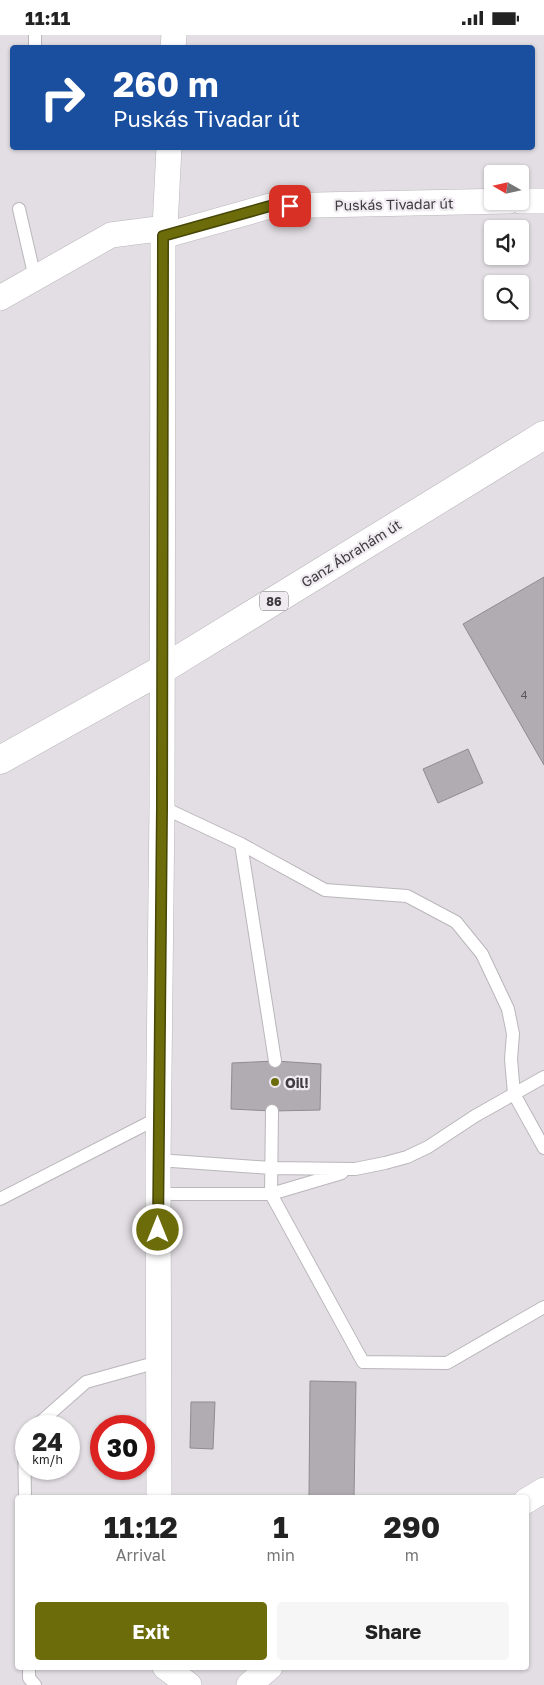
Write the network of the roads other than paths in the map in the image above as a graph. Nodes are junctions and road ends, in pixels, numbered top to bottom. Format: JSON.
{"nodes":[{"id":1,"x":169,"y":150,"type":"edge"},
{"id":2,"x":529,"y":201,"type":"edge"},
{"id":3,"x":544,"y":201,"type":"edge"},
{"id":4,"x":484,"y":202,"type":"edge"},
{"id":5,"x":19,"y":209,"type":"dead end"},
{"id":6,"x":164,"y":232,"type":"junction"},
{"id":7,"x":35,"y":278,"type":"junction"},
{"id":8,"x":0,"y":298,"type":"edge"},
{"id":9,"x":544,"y":435,"type":"edge"},
{"id":10,"x":162,"y":669,"type":"junction"},
{"id":11,"x":0,"y":760,"type":"edge"},
{"id":12,"x":162,"y":807,"type":"junction"},
{"id":13,"x":242,"y":844,"type":"junction"},
{"id":14,"x":275,"y":1061,"type":"dead end"},
{"id":15,"x":544,"y":1077,"type":"edge"},
{"id":16,"x":514,"y":1094,"type":"junction"},
{"id":17,"x":272,"y":1111,"type":"dead end"},
{"id":18,"x":158,"y":1118,"type":"junction"},
{"id":19,"x":544,"y":1148,"type":"edge"},
{"id":20,"x":158,"y":1160,"type":"junction"},
{"id":21,"x":271,"y":1168,"type":"junction"},
{"id":22,"x":355,"y":1169,"type":"junction"},
{"id":23,"x":158,"y":1194,"type":"junction"},
{"id":24,"x":271,"y":1194,"type":"junction"},
{"id":25,"x":0,"y":1199,"type":"edge"},
{"id":26,"x":544,"y":1307,"type":"edge"},
{"id":27,"x":158,"y":1362,"type":"junction"},
{"id":28,"x":48,"y":1415,"type":"edge"},
{"id":29,"x":25,"y":1480,"type":"edge"},
{"id":30,"x":544,"y":1490,"type":"edge"},
{"id":31,"x":25,"y":1495,"type":"edge"},
{"id":32,"x":159,"y":1495,"type":"edge"},
{"id":33,"x":529,"y":1499,"type":"edge"},
{"id":34,"x":28,"y":1670,"type":"edge"},
{"id":35,"x":160,"y":1670,"type":"edge"},
{"id":36,"x":169,"y":1670,"type":"edge"},
{"id":37,"x":266,"y":1670,"type":"edge"},
{"id":38,"x":35,"y":1685,"type":"edge"},
{"id":39,"x":160,"y":1685,"type":"edge"},
{"id":40,"x":190,"y":1685,"type":"edge"},
{"id":41,"x":249,"y":1685,"type":"edge"}],
"edges":[{"from":1,"to":6,"type":"street"},
{"from":2,"to":3,"type":"street"},
{"from":4,"to":6,"type":"street","name":"Puskás Tivadar út"},
{"from":5,"to":7,"type":"lane"},
{"from":6,"to":7,"type":"street","name":"Puskás Tivadar út"},
{"from":6,"to":10,"type":"street"},
{"from":7,"to":8,"type":"street","name":"Puskás Tivadar út"},
{"from":9,"to":10,"type":"main road","name":"Ganz Ábrahám út","number":"86"},
{"from":10,"to":11,"type":"main road","name":"Ganz Ábrahám út","number":"86"},
{"from":10,"to":12,"type":"street"},
{"from":12,"to":13,"type":"lane"},
{"from":12,"to":18,"type":"street"},
{"from":13,"to":14,"type":"lane"},
{"from":13,"to":16,"type":"lane"},
{"from":15,"to":16,"type":"lane"},
{"from":16,"to":19,"type":"lane"},
{"from":16,"to":22,"type":"lane"},
{"from":17,"to":21,"type":"lane"},
{"from":18,"to":20,"type":"street"},
{"from":18,"to":25,"type":"lane"},
{"from":20,"to":21,"type":"lane"},
{"from":20,"to":23,"type":"street"},
{"from":21,"to":22,"type":"lane"},
{"from":21,"to":24,"type":"lane"},
{"from":22,"to":24,"type":"lane"},
{"from":23,"to":24,"type":"lane"},
{"from":23,"to":27,"type":"street"},
{"from":24,"to":26,"type":"lane"},
{"from":27,"to":28,"type":"lane"},
{"from":27,"to":32,"type":"street"},
{"from":29,"to":31,"type":"lane"},
{"from":30,"to":33,"type":"street"},
{"from":34,"to":38,"type":"lane"},
{"from":35,"to":39,"type":"street"},
{"from":36,"to":40,"type":"street"},
{"from":37,"to":41,"type":"street"}]}
